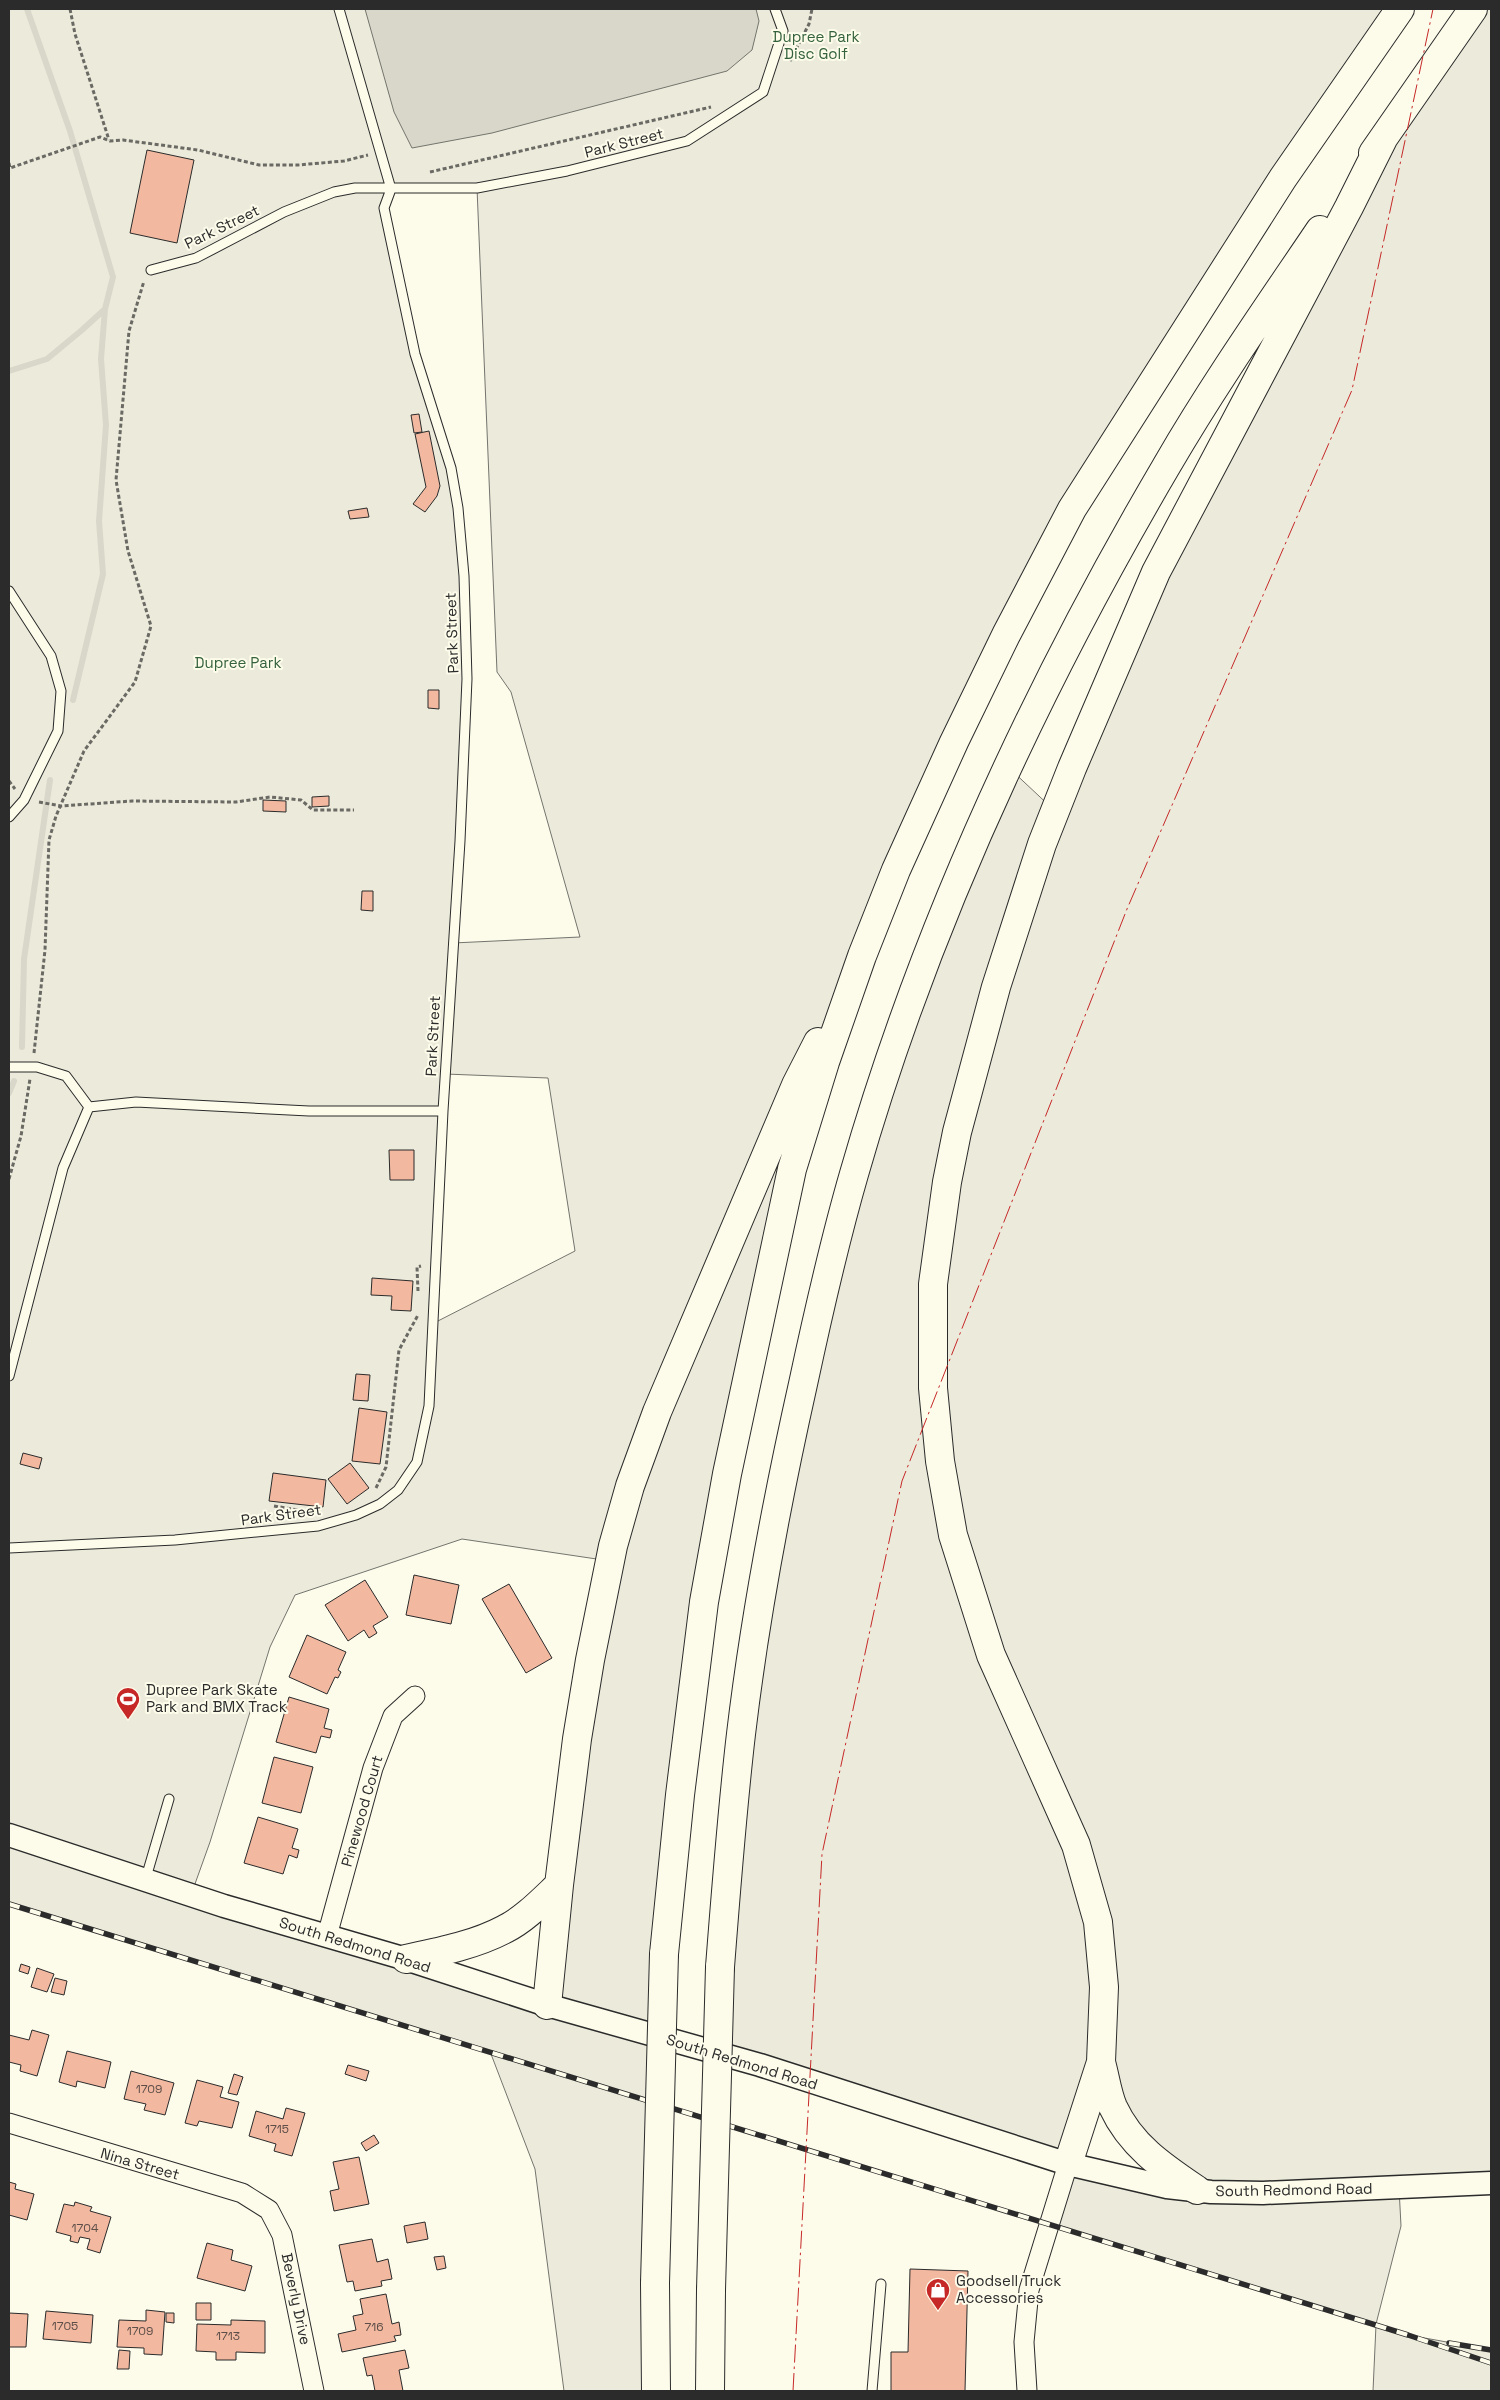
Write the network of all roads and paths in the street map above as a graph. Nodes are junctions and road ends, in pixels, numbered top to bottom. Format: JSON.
{"nodes":[{"id":1,"x":70,"y":9,"type":"edge"},
{"id":2,"x":339,"y":9,"type":"edge"},
{"id":3,"x":775,"y":9,"type":"edge"},
{"id":4,"x":812,"y":9,"type":"edge"},
{"id":5,"x":1400,"y":9,"type":"edge"},
{"id":6,"x":1473,"y":9,"type":"edge"},
{"id":7,"x":767,"y":82,"type":"junction"},
{"id":8,"x":717,"y":105,"type":"dead end"},
{"id":9,"x":1383,"y":139,"type":"junction"},
{"id":10,"x":110,"y":141,"type":"junction"},
{"id":11,"x":9,"y":163,"type":"edge"},
{"id":12,"x":386,"y":172,"type":"junction"},
{"id":13,"x":428,"y":172,"type":"dead end"},
{"id":14,"x":391,"y":189,"type":"junction"},
{"id":15,"x":151,"y":270,"type":"joint"},
{"id":16,"x":9,"y":591,"type":"edge"},
{"id":17,"x":50,"y":804,"type":"dead end"},
{"id":18,"x":60,"y":806,"type":"junction"},
{"id":19,"x":354,"y":810,"type":"dead end"},
{"id":20,"x":9,"y":816,"type":"edge"},
{"id":21,"x":862,"y":956,"type":"junction"},
{"id":22,"x":32,"y":1067,"type":"junction"},
{"id":23,"x":9,"y":1068,"type":"edge"},
{"id":24,"x":89,"y":1107,"type":"junction"},
{"id":25,"x":443,"y":1111,"type":"junction"},
{"id":26,"x":9,"y":1179,"type":"edge"},
{"id":27,"x":436,"y":1261,"type":"junction"},
{"id":28,"x":418,"y":1294,"type":"dead end"},
{"id":29,"x":419,"y":1313,"type":"dead end"},
{"id":30,"x":9,"y":1376,"type":"edge"},
{"id":31,"x":374,"y":1493,"type":"dead end"},
{"id":32,"x":274,"y":1506,"type":"dead end"},
{"id":33,"x":310,"y":1512,"type":"dead end"},
{"id":34,"x":9,"y":1548,"type":"edge"},
{"id":35,"x":415,"y":1696,"type":"dead end"},
{"id":36,"x":170,"y":1799,"type":"dead end"},
{"id":37,"x":9,"y":1835,"type":"edge"},
{"id":38,"x":145,"y":1881,"type":"junction"},
{"id":39,"x":559,"y":1885,"type":"junction"},
{"id":40,"x":327,"y":1936,"type":"junction"},
{"id":41,"x":406,"y":1959,"type":"junction"},
{"id":42,"x":547,"y":2004,"type":"junction"},
{"id":43,"x":1101,"y":2062,"type":"junction"},
{"id":44,"x":9,"y":2123,"type":"edge"},
{"id":45,"x":1068,"y":2164,"type":"junction"},
{"id":46,"x":1491,"y":2183,"type":"edge"},
{"id":47,"x":1196,"y":2190,"type":"junction"},
{"id":48,"x":269,"y":2210,"type":"joint"},
{"id":49,"x":881,"y":2284,"type":"dead end"},
{"id":50,"x":314,"y":2391,"type":"edge"},
{"id":51,"x":656,"y":2391,"type":"edge"},
{"id":52,"x":710,"y":2391,"type":"edge"},
{"id":53,"x":872,"y":2391,"type":"edge"},
{"id":54,"x":1027,"y":2391,"type":"edge"}],
"edges":[{"from":1,"to":10,"type":"path"},
{"from":2,"to":12,"type":"lane"},
{"from":3,"to":7,"type":"lane","name":"Park Street"},
{"from":4,"to":7,"type":"path"},
{"from":5,"to":21,"type":"highway"},
{"from":6,"to":9,"type":"highway"},
{"from":7,"to":14,"type":"lane","name":"Park Street"},
{"from":8,"to":13,"type":"path"},
{"from":9,"to":43,"type":"highway"},
{"from":9,"to":52,"type":"highway","bridge":true},
{"from":10,"to":11,"type":"path"},
{"from":10,"to":12,"type":"path"},
{"from":12,"to":14,"type":"lane"},
{"from":14,"to":15,"type":"lane","name":"Park Street"},
{"from":14,"to":25,"type":"lane","name":"Park Street"},
{"from":15,"to":18,"type":"path"},
{"from":16,"to":20,"type":"lane"},
{"from":17,"to":18,"type":"path"},
{"from":18,"to":19,"type":"path"},
{"from":18,"to":22,"type":"path"},
{"from":21,"to":39,"type":"highway"},
{"from":21,"to":51,"type":"highway","bridge":true},
{"from":22,"to":23,"type":"lane"},
{"from":22,"to":24,"type":"lane"},
{"from":22,"to":26,"type":"path"},
{"from":24,"to":25,"type":"lane"},
{"from":24,"to":30,"type":"lane"},
{"from":25,"to":27,"type":"lane","name":"Park Street"},
{"from":27,"to":28,"type":"path"},
{"from":27,"to":34,"type":"lane","name":"Park Street"},
{"from":29,"to":31,"type":"path"},
{"from":32,"to":33,"type":"path"},
{"from":35,"to":40,"type":"street","name":"Pinewood Court"},
{"from":36,"to":38,"type":"lane"},
{"from":37,"to":38,"type":"street","name":"South Redmond Road"},
{"from":38,"to":40,"type":"street","name":"South Redmond Road"},
{"from":39,"to":41,"type":"highway"},
{"from":39,"to":42,"type":"highway"},
{"from":40,"to":41,"type":"street","name":"South Redmond Road"},
{"from":41,"to":42,"type":"street","name":"South Redmond Road"},
{"from":42,"to":45,"type":"street","name":"South Redmond Road"},
{"from":43,"to":45,"type":"highway"},
{"from":43,"to":47,"type":"highway"},
{"from":44,"to":48,"type":"street","name":"Nina Street"},
{"from":45,"to":47,"type":"street","name":"South Redmond Road"},
{"from":45,"to":54,"type":"street"},
{"from":46,"to":47,"type":"street","name":"South Redmond Road"},
{"from":48,"to":50,"type":"street","name":"Beverly Drive"},
{"from":49,"to":53,"type":"lane"}]}
